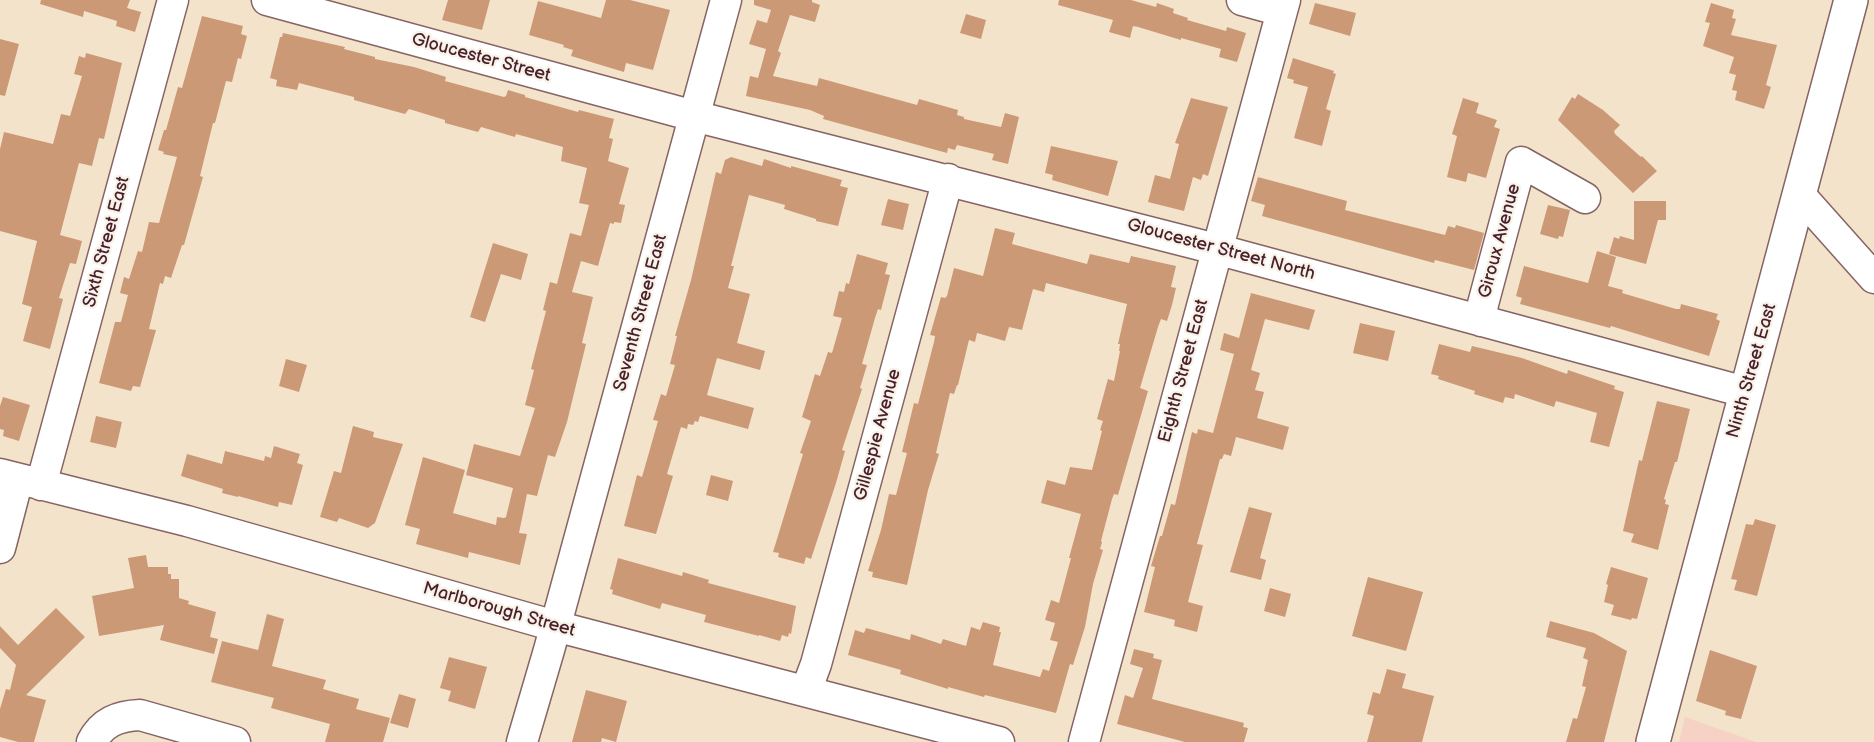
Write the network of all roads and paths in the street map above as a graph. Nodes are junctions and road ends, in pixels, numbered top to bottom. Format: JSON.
{"nodes":[{"id":1,"x":173,"y":0,"type":"edge"},
{"id":2,"x":267,"y":0,"type":"edge"},
{"id":3,"x":726,"y":0,"type":"edge"},
{"id":4,"x":1242,"y":0,"type":"edge"},
{"id":5,"x":1851,"y":0,"type":"edge"},
{"id":6,"x":1283,"y":6,"type":"edge"},
{"id":7,"x":694,"y":116,"type":"junction"},
{"id":8,"x":948,"y":179,"type":"junction"},
{"id":9,"x":1800,"y":195,"type":"junction"},
{"id":10,"x":1585,"y":198,"type":"dead end"},
{"id":11,"x":1216,"y":249,"type":"junction"},
{"id":12,"x":1874,"y":278,"type":"edge"},
{"id":13,"x":1481,"y":321,"type":"junction"},
{"id":14,"x":1745,"y":392,"type":"junction"},
{"id":15,"x":20,"y":479,"type":"edge"},
{"id":16,"x":0,"y":548,"type":"edge"},
{"id":17,"x":555,"y":626,"type":"junction"},
{"id":18,"x":806,"y":691,"type":"junction"},
{"id":19,"x":92,"y":742,"type":"edge"},
{"id":20,"x":235,"y":742,"type":"edge"},
{"id":21,"x":522,"y":742,"type":"edge"},
{"id":22,"x":999,"y":742,"type":"edge"},
{"id":23,"x":1084,"y":742,"type":"edge"},
{"id":24,"x":1653,"y":742,"type":"edge"}],
"edges":[{"from":1,"to":15,"type":"street","name":"Sixth Street East"},
{"from":2,"to":7,"type":"street","name":"Gloucester Street"},
{"from":3,"to":7,"type":"street","name":"Seventh Street East"},
{"from":4,"to":6,"type":"street"},
{"from":5,"to":9,"type":"main road","name":"Ninth Street East"},
{"from":6,"to":11,"type":"street","name":"Eighth Street East"},
{"from":7,"to":8,"type":"street","name":"Gloucester Street North"},
{"from":7,"to":17,"type":"street","name":"Seventh Street East"},
{"from":8,"to":11,"type":"street","name":"Gloucester Street North"},
{"from":8,"to":18,"type":"street","name":"Gillespie Avenue"},
{"from":9,"to":12,"type":"street"},
{"from":9,"to":14,"type":"main road","name":"Ninth Street East"},
{"from":10,"to":13,"type":"street","name":"Giroux Avenue"},
{"from":11,"to":13,"type":"street","name":"Gloucester Street North"},
{"from":11,"to":23,"type":"street","name":"Eighth Street East"},
{"from":13,"to":14,"type":"street","name":"Gloucester Street North"},
{"from":14,"to":24,"type":"main road","name":"Ninth Street East"},
{"from":15,"to":16,"type":"street","name":"Sixth Street East"},
{"from":15,"to":17,"type":"street","name":"Marlborough Street"},
{"from":17,"to":18,"type":"street","name":"Marlborough Street"},
{"from":17,"to":21,"type":"street","name":"Seventh Street East"},
{"from":18,"to":22,"type":"street","name":"Marlborough Street"},
{"from":19,"to":20,"type":"street"}]}
